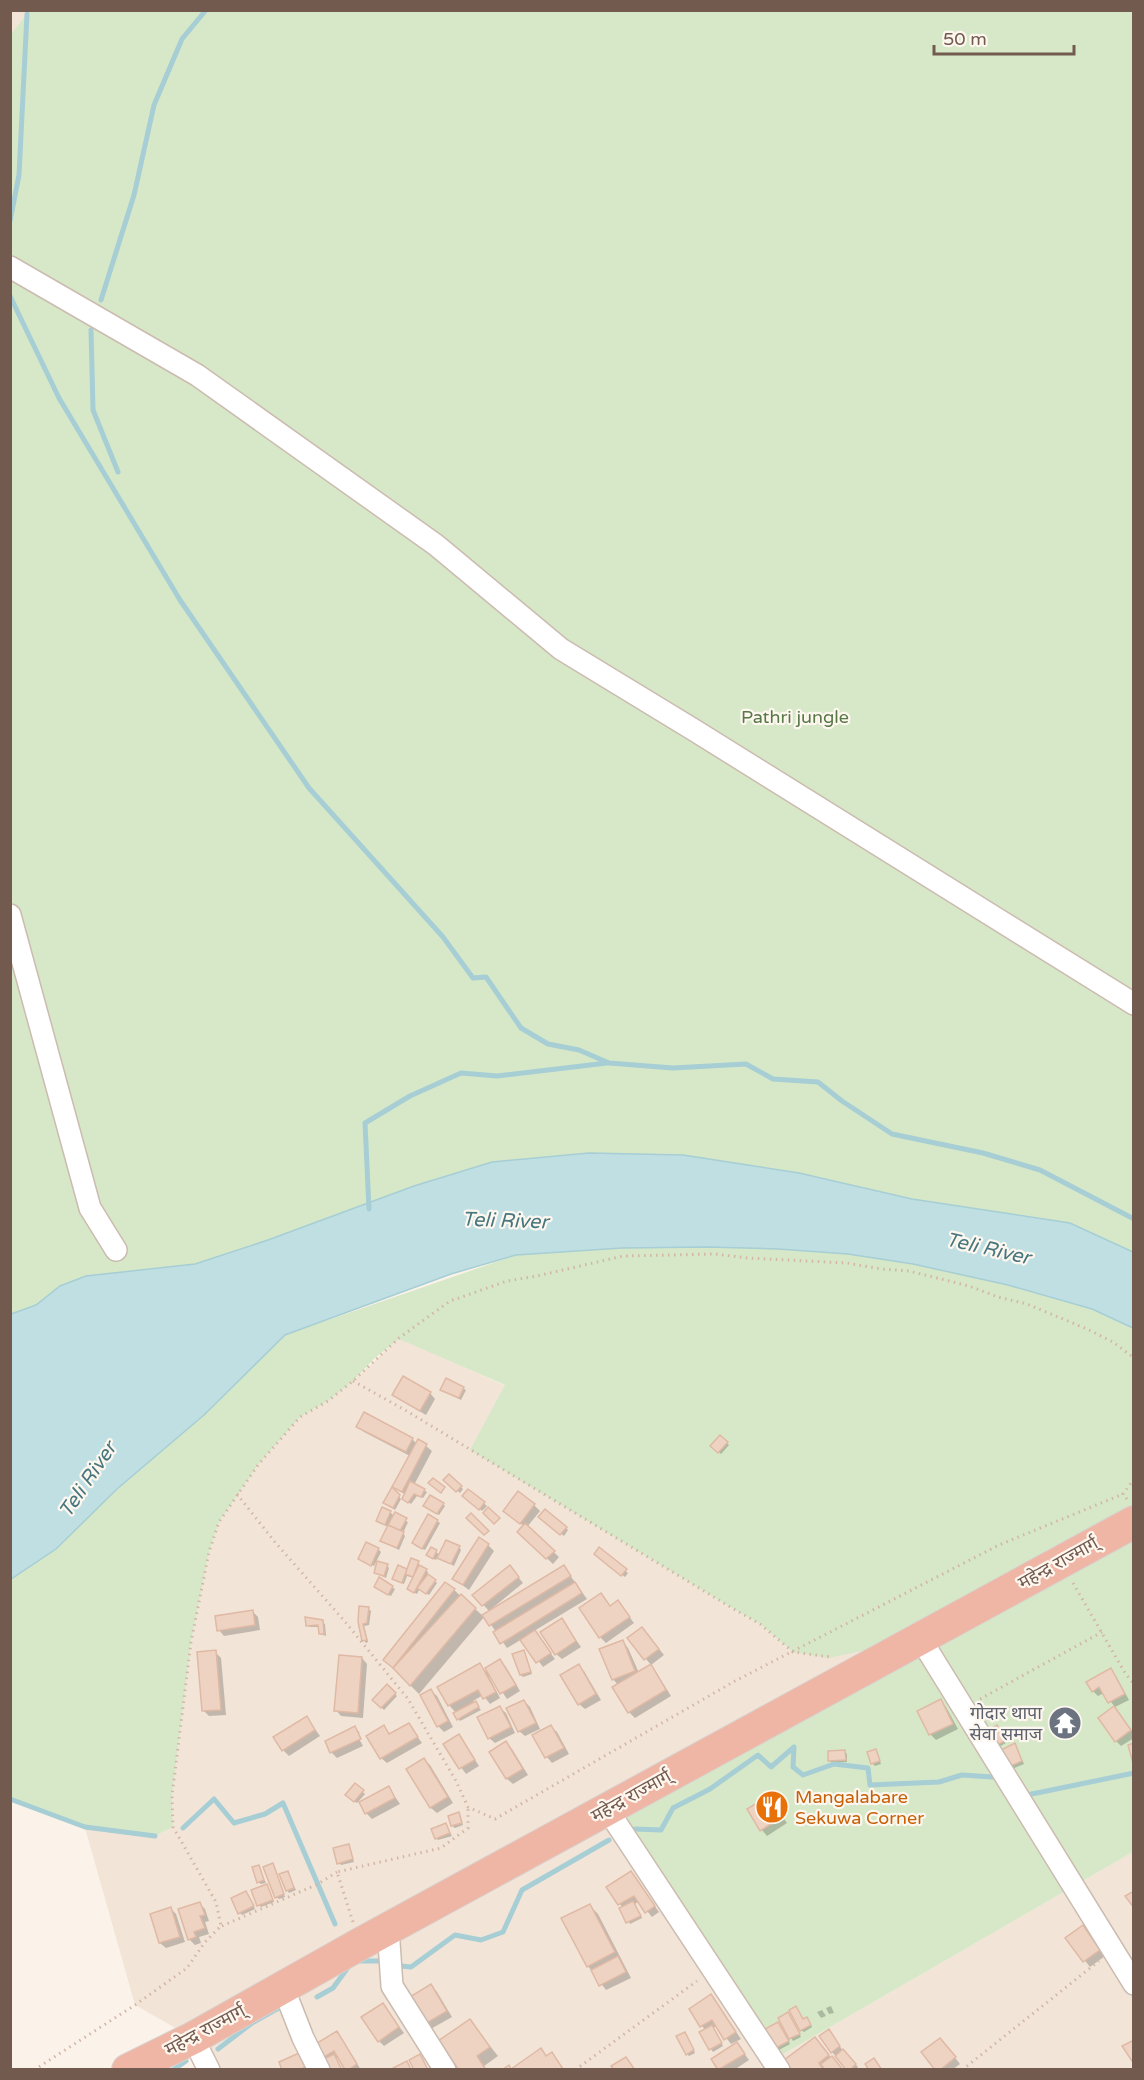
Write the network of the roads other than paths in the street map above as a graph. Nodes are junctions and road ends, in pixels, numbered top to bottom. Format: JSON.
{"nodes":[{"id":1,"x":10,"y":267,"type":"edge"},
{"id":2,"x":10,"y":915,"type":"edge"},
{"id":3,"x":1134,"y":1004,"type":"edge"},
{"id":4,"x":116,"y":1251,"type":"dead end"},
{"id":5,"x":1128,"y":1506,"type":"edge"},
{"id":6,"x":920,"y":1638,"type":"junction"},
{"id":7,"x":607,"y":1809,"type":"junction"},
{"id":8,"x":388,"y":1928,"type":"junction"},
{"id":9,"x":1134,"y":1984,"type":"edge"},
{"id":10,"x":283,"y":1987,"type":"junction"},
{"id":11,"x":193,"y":2038,"type":"junction"},
{"id":12,"x":128,"y":2070,"type":"edge"},
{"id":13,"x":209,"y":2070,"type":"edge"},
{"id":14,"x":319,"y":2070,"type":"edge"},
{"id":15,"x":445,"y":2070,"type":"edge"},
{"id":16,"x":779,"y":2070,"type":"edge"}],
"edges":[{"from":1,"to":3,"type":"street"},
{"from":2,"to":4,"type":"street"},
{"from":5,"to":6,"type":"highway","name":"महेन्द्र राज्मार्ग्"},
{"from":6,"to":7,"type":"highway","name":"महेन्द्र राज्मार्ग्"},
{"from":6,"to":9,"type":"street"},
{"from":7,"to":8,"type":"highway","name":"महेन्द्र राज्मार्ग्"},
{"from":7,"to":16,"type":"street"},
{"from":8,"to":10,"type":"highway","name":"महेन्द्र राज्मार्ग्"},
{"from":8,"to":15,"type":"street"},
{"from":10,"to":11,"type":"highway","name":"महेन्द्र राज्मार्ग्"},
{"from":10,"to":14,"type":"street"},
{"from":11,"to":12,"type":"highway","name":"महेन्द्र राज्मार्ग्"},
{"from":11,"to":13,"type":"street"}]}
